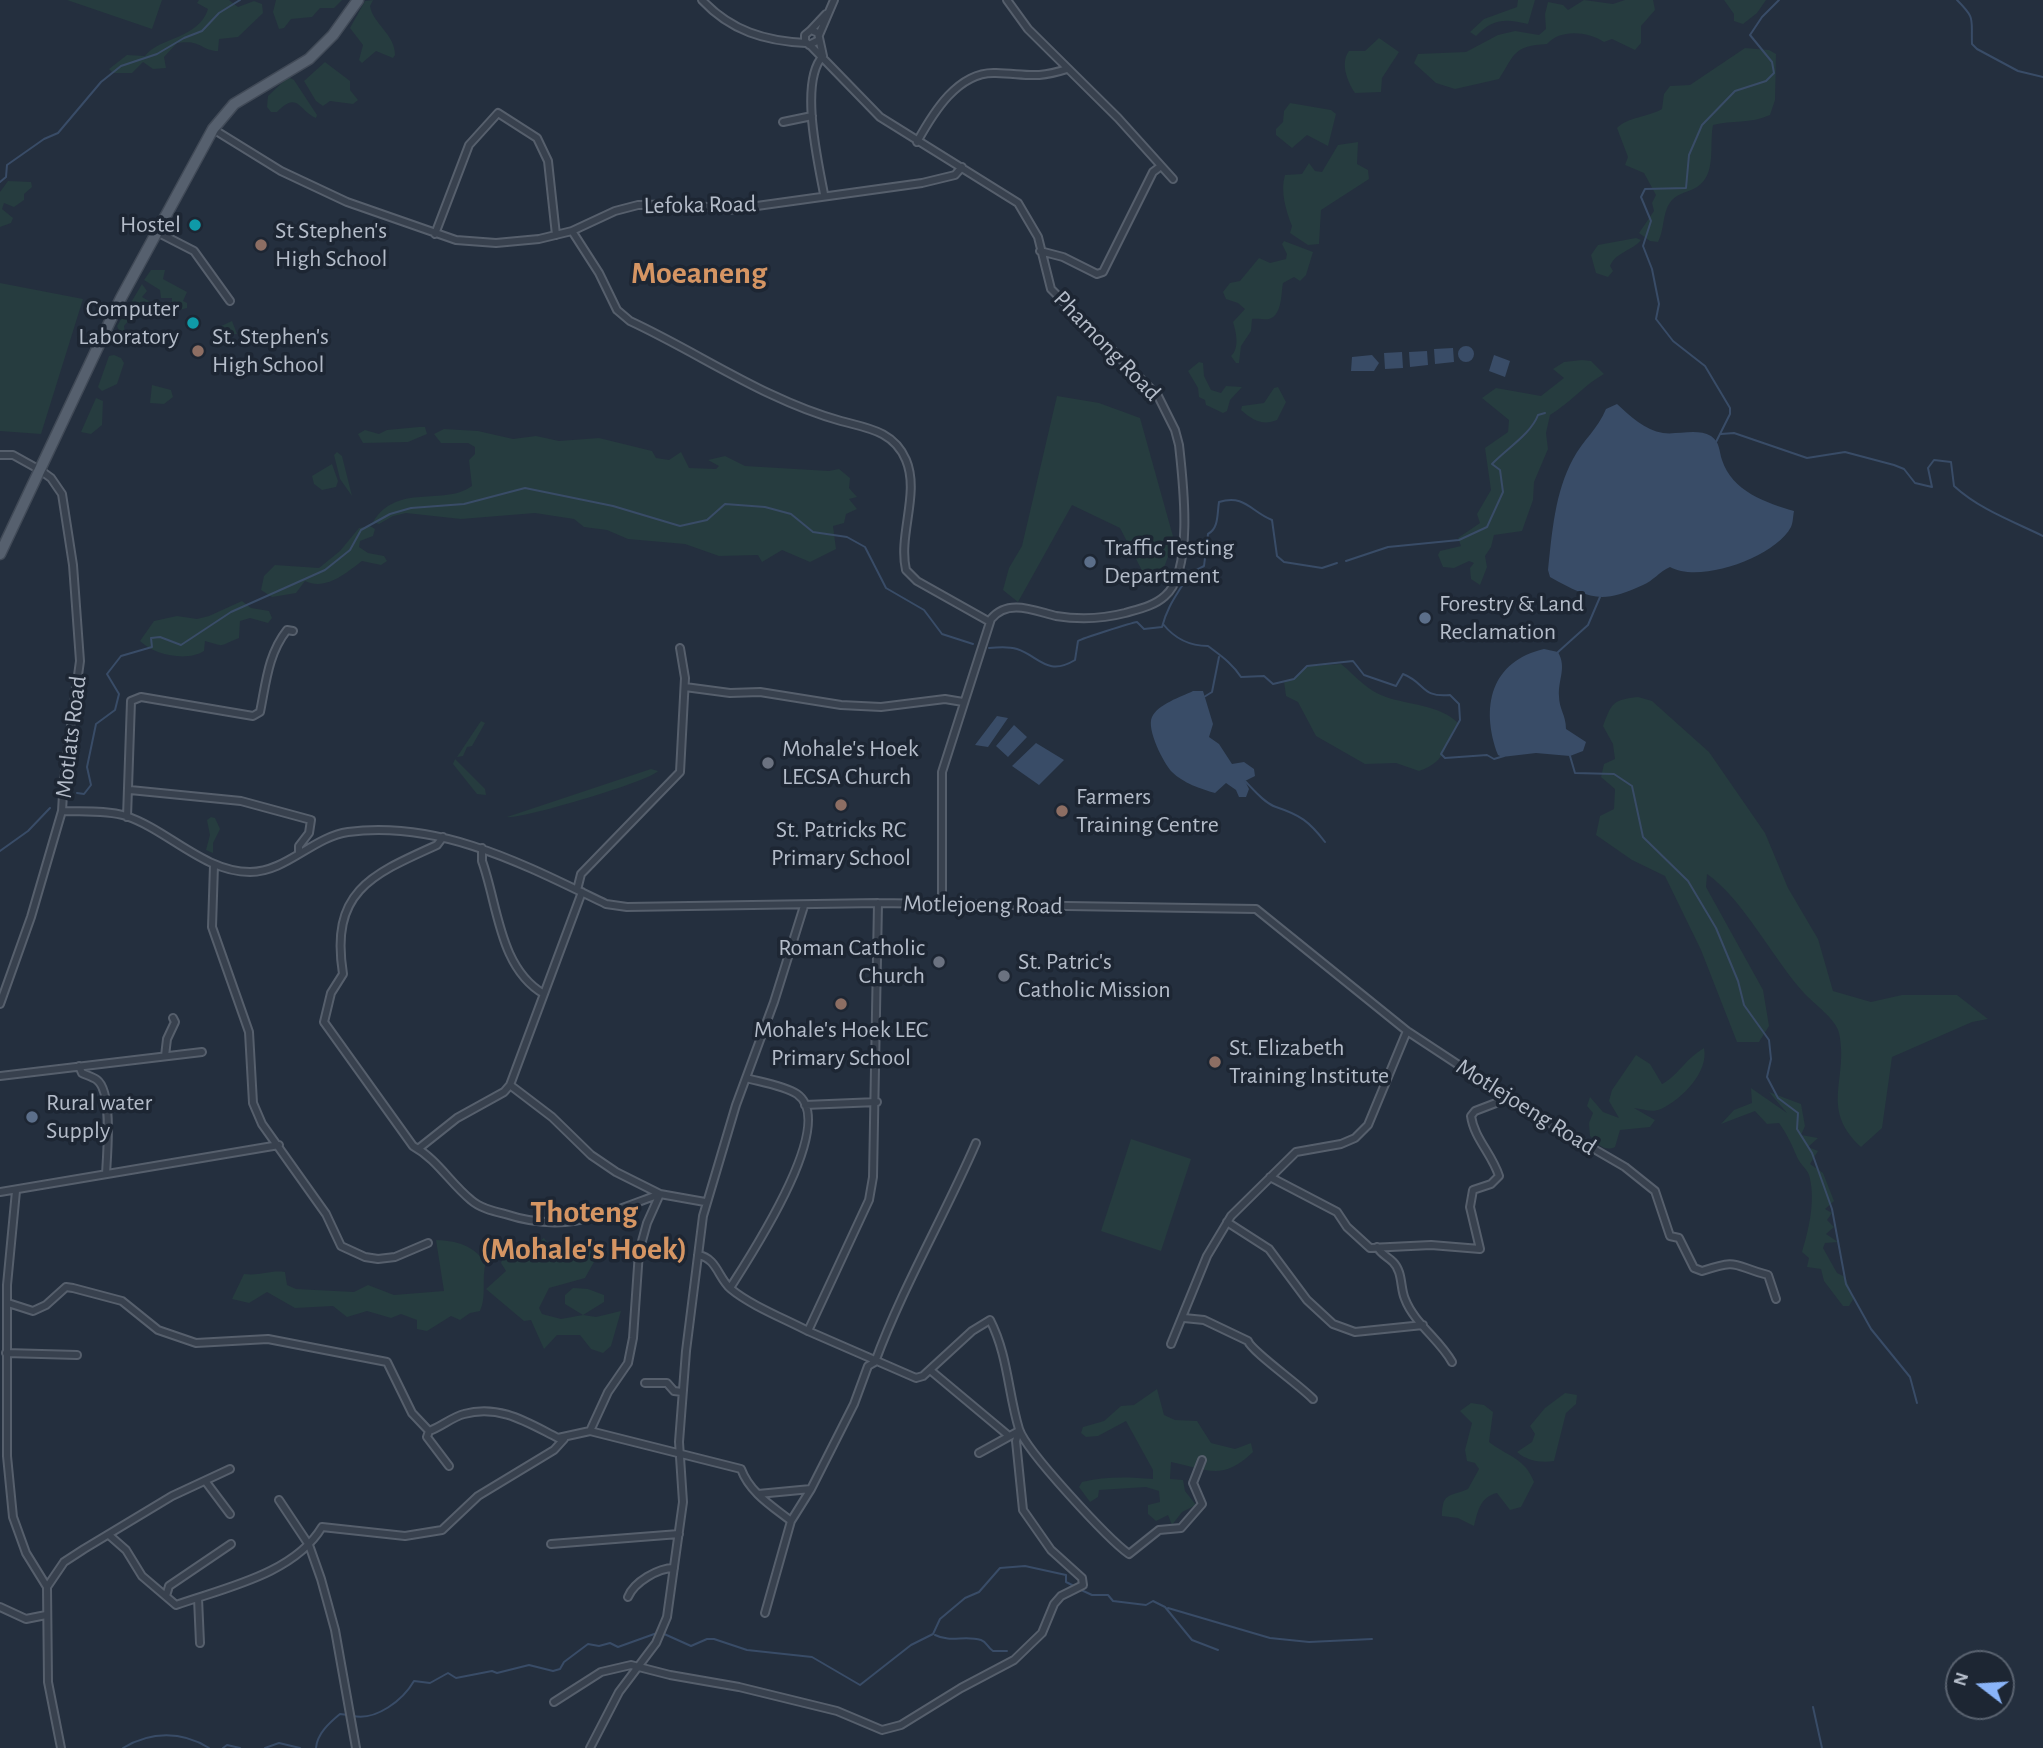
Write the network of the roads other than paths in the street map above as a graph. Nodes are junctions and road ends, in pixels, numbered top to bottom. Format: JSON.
{"nodes":[{"id":1,"x":358,"y":0,"type":"edge"},
{"id":2,"x":702,"y":0,"type":"edge"},
{"id":3,"x":834,"y":0,"type":"edge"},
{"id":4,"x":1007,"y":0,"type":"edge"},
{"id":5,"x":828,"y":13,"type":"junction"},
{"id":6,"x":808,"y":33,"type":"junction"},
{"id":7,"x":819,"y":38,"type":"junction"},
{"id":8,"x":793,"y":41,"type":"junction"},
{"id":9,"x":809,"y":44,"type":"junction"},
{"id":10,"x":823,"y":56,"type":"junction"},
{"id":11,"x":1067,"y":69,"type":"junction"},
{"id":12,"x":812,"y":116,"type":"junction"},
{"id":13,"x":783,"y":122,"type":"dead end"},
{"id":14,"x":213,"y":129,"type":"junction"},
{"id":15,"x":917,"y":142,"type":"junction"},
{"id":16,"x":1161,"y":166,"type":"junction"},
{"id":17,"x":962,"y":167,"type":"junction"},
{"id":18,"x":1173,"y":179,"type":"dead end"},
{"id":19,"x":824,"y":194,"type":"junction"},
{"id":20,"x":572,"y":231,"type":"junction"},
{"id":21,"x":157,"y":232,"type":"junction"},
{"id":22,"x":435,"y":234,"type":"junction"},
{"id":23,"x":556,"y":235,"type":"junction"},
{"id":24,"x":1040,"y":251,"type":"junction"},
{"id":25,"x":230,"y":301,"type":"dead end"},
{"id":26,"x":0,"y":455,"type":"edge"},
{"id":27,"x":40,"y":470,"type":"junction"},
{"id":28,"x":0,"y":554,"type":"edge"},
{"id":29,"x":990,"y":622,"type":"junction"},
{"id":30,"x":293,"y":631,"type":"dead end"},
{"id":31,"x":680,"y":648,"type":"dead end"},
{"id":32,"x":685,"y":687,"type":"junction"},
{"id":33,"x":964,"y":702,"type":"junction"},
{"id":34,"x":130,"y":790,"type":"junction"},
{"id":35,"x":62,"y":811,"type":"junction"},
{"id":36,"x":127,"y":817,"type":"junction"},
{"id":37,"x":443,"y":837,"type":"junction"},
{"id":38,"x":482,"y":848,"type":"junction"},
{"id":39,"x":299,"y":852,"type":"junction"},
{"id":40,"x":214,"y":865,"type":"junction"},
{"id":41,"x":579,"y":891,"type":"junction"},
{"id":42,"x":878,"y":903,"type":"junction"},
{"id":43,"x":942,"y":904,"type":"junction"},
{"id":44,"x":804,"y":906,"type":"junction"},
{"id":45,"x":544,"y":994,"type":"junction"},
{"id":46,"x":0,"y":1004,"type":"edge"},
{"id":47,"x":173,"y":1018,"type":"dead end"},
{"id":48,"x":1407,"y":1031,"type":"junction"},
{"id":49,"x":202,"y":1052,"type":"dead end"},
{"id":50,"x":165,"y":1056,"type":"junction"},
{"id":51,"x":79,"y":1066,"type":"junction"},
{"id":52,"x":0,"y":1076,"type":"edge"},
{"id":53,"x":746,"y":1077,"type":"junction"},
{"id":54,"x":510,"y":1085,"type":"junction"},
{"id":55,"x":1509,"y":1098,"type":"junction"},
{"id":56,"x":877,"y":1102,"type":"junction"},
{"id":57,"x":805,"y":1105,"type":"junction"},
{"id":58,"x":975,"y":1143,"type":"dead end"},
{"id":59,"x":279,"y":1145,"type":"junction"},
{"id":60,"x":418,"y":1149,"type":"junction"},
{"id":61,"x":106,"y":1174,"type":"junction"},
{"id":62,"x":1270,"y":1177,"type":"junction"},
{"id":63,"x":16,"y":1191,"type":"junction"},
{"id":64,"x":0,"y":1192,"type":"edge"},
{"id":65,"x":660,"y":1195,"type":"junction"},
{"id":66,"x":705,"y":1202,"type":"junction"},
{"id":67,"x":1227,"y":1222,"type":"junction"},
{"id":68,"x":428,"y":1243,"type":"dead end"},
{"id":69,"x":1377,"y":1247,"type":"junction"},
{"id":70,"x":698,"y":1255,"type":"junction"},
{"id":71,"x":730,"y":1288,"type":"junction"},
{"id":72,"x":1776,"y":1299,"type":"dead end"},
{"id":73,"x":5,"y":1302,"type":"edge"},
{"id":74,"x":1184,"y":1318,"type":"junction"},
{"id":75,"x":1423,"y":1325,"type":"junction"},
{"id":76,"x":808,"y":1331,"type":"junction"},
{"id":77,"x":1171,"y":1344,"type":"dead end"},
{"id":78,"x":6,"y":1353,"type":"junction"},
{"id":79,"x":77,"y":1355,"type":"dead end"},
{"id":80,"x":875,"y":1362,"type":"junction"},
{"id":81,"x":1452,"y":1362,"type":"dead end"},
{"id":82,"x":930,"y":1370,"type":"junction"},
{"id":83,"x":645,"y":1383,"type":"dead end"},
{"id":84,"x":682,"y":1392,"type":"junction"},
{"id":85,"x":1313,"y":1399,"type":"dead end"},
{"id":86,"x":429,"y":1431,"type":"junction"},
{"id":87,"x":1019,"y":1431,"type":"junction"},
{"id":88,"x":590,"y":1432,"type":"junction"},
{"id":89,"x":1009,"y":1436,"type":"junction"},
{"id":90,"x":564,"y":1440,"type":"junction"},
{"id":91,"x":680,"y":1452,"type":"junction"},
{"id":92,"x":979,"y":1453,"type":"dead end"},
{"id":93,"x":1202,"y":1460,"type":"dead end"},
{"id":94,"x":449,"y":1466,"type":"dead end"},
{"id":95,"x":230,"y":1469,"type":"dead end"},
{"id":96,"x":206,"y":1482,"type":"junction"},
{"id":97,"x":811,"y":1489,"type":"junction"},
{"id":98,"x":758,"y":1494,"type":"junction"},
{"id":99,"x":279,"y":1500,"type":"dead end"},
{"id":100,"x":230,"y":1514,"type":"dead end"},
{"id":101,"x":792,"y":1521,"type":"junction"},
{"id":102,"x":679,"y":1534,"type":"junction"},
{"id":103,"x":109,"y":1535,"type":"junction"},
{"id":104,"x":230,"y":1544,"type":"dead end"},
{"id":105,"x":551,"y":1544,"type":"dead end"},
{"id":106,"x":309,"y":1545,"type":"junction"},
{"id":107,"x":674,"y":1568,"type":"junction"},
{"id":108,"x":47,"y":1587,"type":"junction"},
{"id":109,"x":166,"y":1596,"type":"junction"},
{"id":110,"x":628,"y":1597,"type":"dead end"},
{"id":111,"x":198,"y":1598,"type":"junction"},
{"id":112,"x":0,"y":1606,"type":"edge"},
{"id":113,"x":765,"y":1614,"type":"dead end"},
{"id":114,"x":46,"y":1615,"type":"junction"},
{"id":115,"x":200,"y":1643,"type":"dead end"},
{"id":116,"x":639,"y":1666,"type":"junction"},
{"id":117,"x":554,"y":1702,"type":"dead end"},
{"id":118,"x":61,"y":1748,"type":"edge"},
{"id":119,"x":356,"y":1748,"type":"edge"},
{"id":120,"x":590,"y":1748,"type":"edge"}],
"edges":[{"from":1,"to":14,"type":"main road"},
{"from":2,"to":8,"type":"street"},
{"from":3,"to":5,"type":"street"},
{"from":4,"to":11,"type":"street"},
{"from":5,"to":6,"type":"street"},
{"from":5,"to":7,"type":"street"},
{"from":6,"to":7,"type":"street"},
{"from":6,"to":8,"type":"street"},
{"from":6,"to":9,"type":"street"},
{"from":7,"to":9,"type":"street"},
{"from":7,"to":10,"type":"street","name":"Phamong Road"},
{"from":8,"to":9,"type":"street"},
{"from":9,"to":10,"type":"street","name":"Phamong Road"},
{"from":10,"to":12,"type":"street"},
{"from":10,"to":15,"type":"street","name":"Phamong Road"},
{"from":11,"to":15,"type":"street"},
{"from":11,"to":16,"type":"street"},
{"from":12,"to":13,"type":"street"},
{"from":12,"to":19,"type":"street"},
{"from":14,"to":21,"type":"main road"},
{"from":14,"to":22,"type":"street","name":"Lefoka Road"},
{"from":15,"to":17,"type":"street","name":"Phamong Road"},
{"from":16,"to":18,"type":"street"},
{"from":16,"to":24,"type":"street"},
{"from":17,"to":19,"type":"street","name":"Lefoka Road"},
{"from":17,"to":24,"type":"street","name":"Phamong Road"},
{"from":19,"to":20,"type":"street","name":"Lefoka Road"},
{"from":20,"to":23,"type":"street","name":"Lefoka Road"},
{"from":20,"to":29,"type":"street"},
{"from":21,"to":25,"type":"street"},
{"from":21,"to":27,"type":"main road"},
{"from":22,"to":23,"type":"street","name":"Lefoka Road"},
{"from":22,"to":23,"type":"street"},
{"from":24,"to":29,"type":"street","name":"Phamong Road"},
{"from":26,"to":27,"type":"street"},
{"from":27,"to":28,"type":"main road"},
{"from":27,"to":35,"type":"street","name":"Motlats Road"},
{"from":29,"to":33,"type":"street"},
{"from":30,"to":34,"type":"street"},
{"from":31,"to":32,"type":"street"},
{"from":32,"to":33,"type":"street"},
{"from":32,"to":41,"type":"street"},
{"from":33,"to":43,"type":"street"},
{"from":34,"to":36,"type":"street"},
{"from":34,"to":39,"type":"street"},
{"from":35,"to":36,"type":"street","name":"Motlejoeng Road"},
{"from":35,"to":46,"type":"street","name":"Motlats Road"},
{"from":36,"to":40,"type":"street","name":"Motlejoeng Road"},
{"from":37,"to":38,"type":"street","name":"Motlejoeng Road"},
{"from":37,"to":39,"type":"street","name":"Motlejoeng Road"},
{"from":37,"to":60,"type":"street"},
{"from":38,"to":41,"type":"street","name":"Motlejoeng Road"},
{"from":38,"to":45,"type":"street"},
{"from":39,"to":40,"type":"street","name":"Motlejoeng Road"},
{"from":40,"to":59,"type":"street"},
{"from":41,"to":44,"type":"street","name":"Motlejoeng Road"},
{"from":41,"to":45,"type":"street"},
{"from":42,"to":43,"type":"street","name":"Motlejoeng Road"},
{"from":42,"to":44,"type":"street","name":"Motlejoeng Road"},
{"from":42,"to":56,"type":"street"},
{"from":43,"to":48,"type":"street","name":"Motlejoeng Road"},
{"from":44,"to":53,"type":"street"},
{"from":45,"to":54,"type":"street"},
{"from":47,"to":50,"type":"street"},
{"from":48,"to":55,"type":"street","name":"Motlejoeng Road"},
{"from":48,"to":62,"type":"street"},
{"from":49,"to":50,"type":"street"},
{"from":50,"to":51,"type":"street"},
{"from":51,"to":52,"type":"street"},
{"from":51,"to":61,"type":"street"},
{"from":53,"to":57,"type":"street"},
{"from":53,"to":66,"type":"street"},
{"from":54,"to":60,"type":"street"},
{"from":54,"to":65,"type":"street"},
{"from":55,"to":69,"type":"street"},
{"from":55,"to":72,"type":"street","name":"Motlejoeng Road"},
{"from":56,"to":57,"type":"street"},
{"from":56,"to":76,"type":"street"},
{"from":57,"to":71,"type":"street"},
{"from":58,"to":80,"type":"street"},
{"from":59,"to":61,"type":"street"},
{"from":59,"to":68,"type":"street"},
{"from":60,"to":65,"type":"street"},
{"from":61,"to":63,"type":"street"},
{"from":62,"to":67,"type":"street"},
{"from":62,"to":69,"type":"street"},
{"from":63,"to":64,"type":"street"},
{"from":63,"to":73,"type":"street"},
{"from":65,"to":66,"type":"street"},
{"from":65,"to":88,"type":"street"},
{"from":66,"to":70,"type":"street"},
{"from":67,"to":74,"type":"street"},
{"from":67,"to":75,"type":"street"},
{"from":69,"to":75,"type":"street"},
{"from":70,"to":71,"type":"street"},
{"from":70,"to":84,"type":"street"},
{"from":71,"to":76,"type":"street"},
{"from":73,"to":78,"type":"street"},
{"from":73,"to":86,"type":"street"},
{"from":74,"to":77,"type":"street"},
{"from":74,"to":85,"type":"street"},
{"from":75,"to":81,"type":"street"},
{"from":76,"to":80,"type":"street"},
{"from":78,"to":79,"type":"street"},
{"from":78,"to":108,"type":"street"},
{"from":80,"to":82,"type":"street"},
{"from":80,"to":97,"type":"street"},
{"from":82,"to":87,"type":"street"},
{"from":82,"to":89,"type":"street"},
{"from":83,"to":84,"type":"street"},
{"from":84,"to":91,"type":"street"},
{"from":86,"to":90,"type":"street"},
{"from":86,"to":94,"type":"street"},
{"from":87,"to":89,"type":"street"},
{"from":87,"to":93,"type":"street"},
{"from":87,"to":116,"type":"street"},
{"from":88,"to":90,"type":"street"},
{"from":88,"to":91,"type":"street"},
{"from":89,"to":92,"type":"street"},
{"from":90,"to":106,"type":"street"},
{"from":91,"to":98,"type":"street"},
{"from":91,"to":102,"type":"street"},
{"from":95,"to":96,"type":"street"},
{"from":96,"to":100,"type":"street"},
{"from":96,"to":103,"type":"street"},
{"from":97,"to":98,"type":"street"},
{"from":97,"to":101,"type":"street"},
{"from":98,"to":101,"type":"street"},
{"from":99,"to":106,"type":"street"},
{"from":101,"to":113,"type":"street"},
{"from":102,"to":105,"type":"street"},
{"from":102,"to":107,"type":"street"},
{"from":103,"to":108,"type":"street"},
{"from":103,"to":109,"type":"street"},
{"from":104,"to":109,"type":"street"},
{"from":106,"to":111,"type":"street"},
{"from":106,"to":119,"type":"street"},
{"from":107,"to":110,"type":"street"},
{"from":107,"to":116,"type":"street"},
{"from":108,"to":114,"type":"street"},
{"from":109,"to":111,"type":"street"},
{"from":111,"to":115,"type":"street"},
{"from":112,"to":114,"type":"street"},
{"from":114,"to":118,"type":"street"},
{"from":116,"to":117,"type":"street"},
{"from":116,"to":120,"type":"street"}]}
